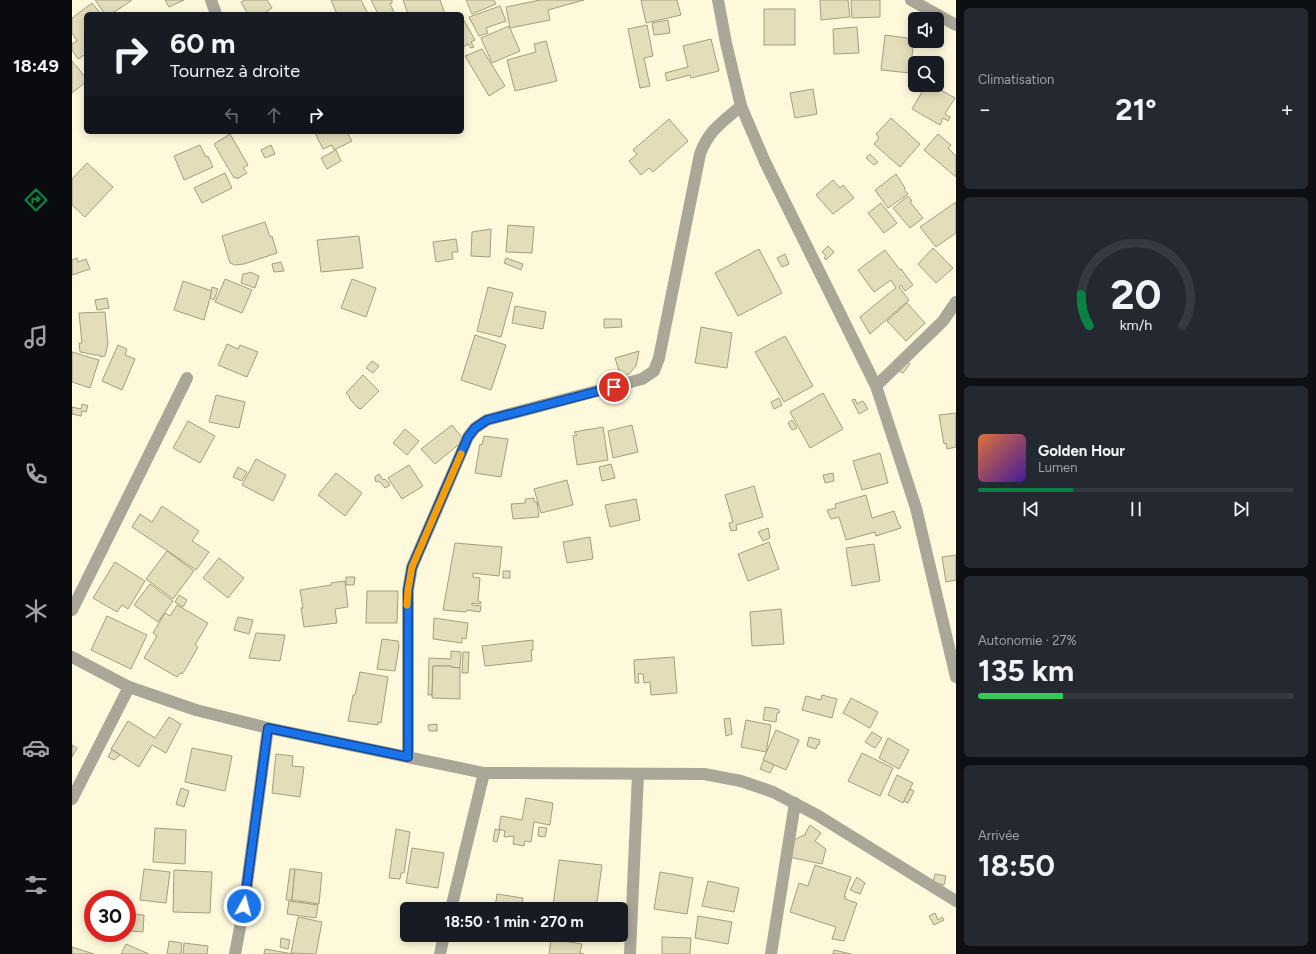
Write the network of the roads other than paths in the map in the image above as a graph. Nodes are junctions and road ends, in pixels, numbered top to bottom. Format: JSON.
{"nodes":[{"id":1,"x":211,"y":0,"type":"edge"},
{"id":2,"x":718,"y":0,"type":"edge"},
{"id":3,"x":910,"y":0,"type":"edge"},
{"id":4,"x":215,"y":12,"type":"edge"},
{"id":5,"x":956,"y":25,"type":"edge"},
{"id":6,"x":741,"y":106,"type":"junction"},
{"id":7,"x":956,"y":302,"type":"edge"},
{"id":8,"x":956,"y":320,"type":"edge"},
{"id":9,"x":943,"y":321,"type":"junction"},
{"id":10,"x":187,"y":378,"type":"dead end"},
{"id":11,"x":876,"y":386,"type":"junction"},
{"id":12,"x":72,"y":610,"type":"edge"},
{"id":13,"x":952,"y":643,"type":"edge"},
{"id":14,"x":72,"y":657,"type":"edge"},
{"id":15,"x":956,"y":678,"type":"edge"},
{"id":16,"x":129,"y":687,"type":"junction"},
{"id":17,"x":268,"y":728,"type":"junction"},
{"id":18,"x":408,"y":757,"type":"junction"},
{"id":19,"x":484,"y":773,"type":"junction"},
{"id":20,"x":638,"y":774,"type":"junction"},
{"id":21,"x":72,"y":799,"type":"edge"},
{"id":22,"x":795,"y":803,"type":"junction"},
{"id":23,"x":956,"y":901,"type":"edge"},
{"id":24,"x":453,"y":902,"type":"edge"},
{"id":25,"x":443,"y":942,"type":"edge"},
{"id":26,"x":235,"y":954,"type":"edge"},
{"id":27,"x":440,"y":954,"type":"edge"},
{"id":28,"x":630,"y":954,"type":"edge"},
{"id":29,"x":771,"y":954,"type":"edge"}],
"edges":[{"from":1,"to":4,"type":"street"},
{"from":2,"to":6,"type":"street"},
{"from":3,"to":5,"type":"street"},
{"from":6,"to":11,"type":"street"},
{"from":6,"to":18,"type":"street"},
{"from":7,"to":9,"type":"street"},
{"from":8,"to":9,"type":"street"},
{"from":9,"to":11,"type":"street"},
{"from":10,"to":12,"type":"street"},
{"from":11,"to":13,"type":"street"},
{"from":13,"to":15,"type":"street"},
{"from":14,"to":16,"type":"street"},
{"from":16,"to":17,"type":"street"},
{"from":16,"to":21,"type":"street"},
{"from":17,"to":18,"type":"street"},
{"from":17,"to":26,"type":"street"},
{"from":18,"to":19,"type":"street"},
{"from":19,"to":20,"type":"street"},
{"from":19,"to":24,"type":"street"},
{"from":20,"to":22,"type":"street"},
{"from":20,"to":28,"type":"street"},
{"from":22,"to":23,"type":"street"},
{"from":22,"to":29,"type":"street"},
{"from":25,"to":27,"type":"street"}]}
